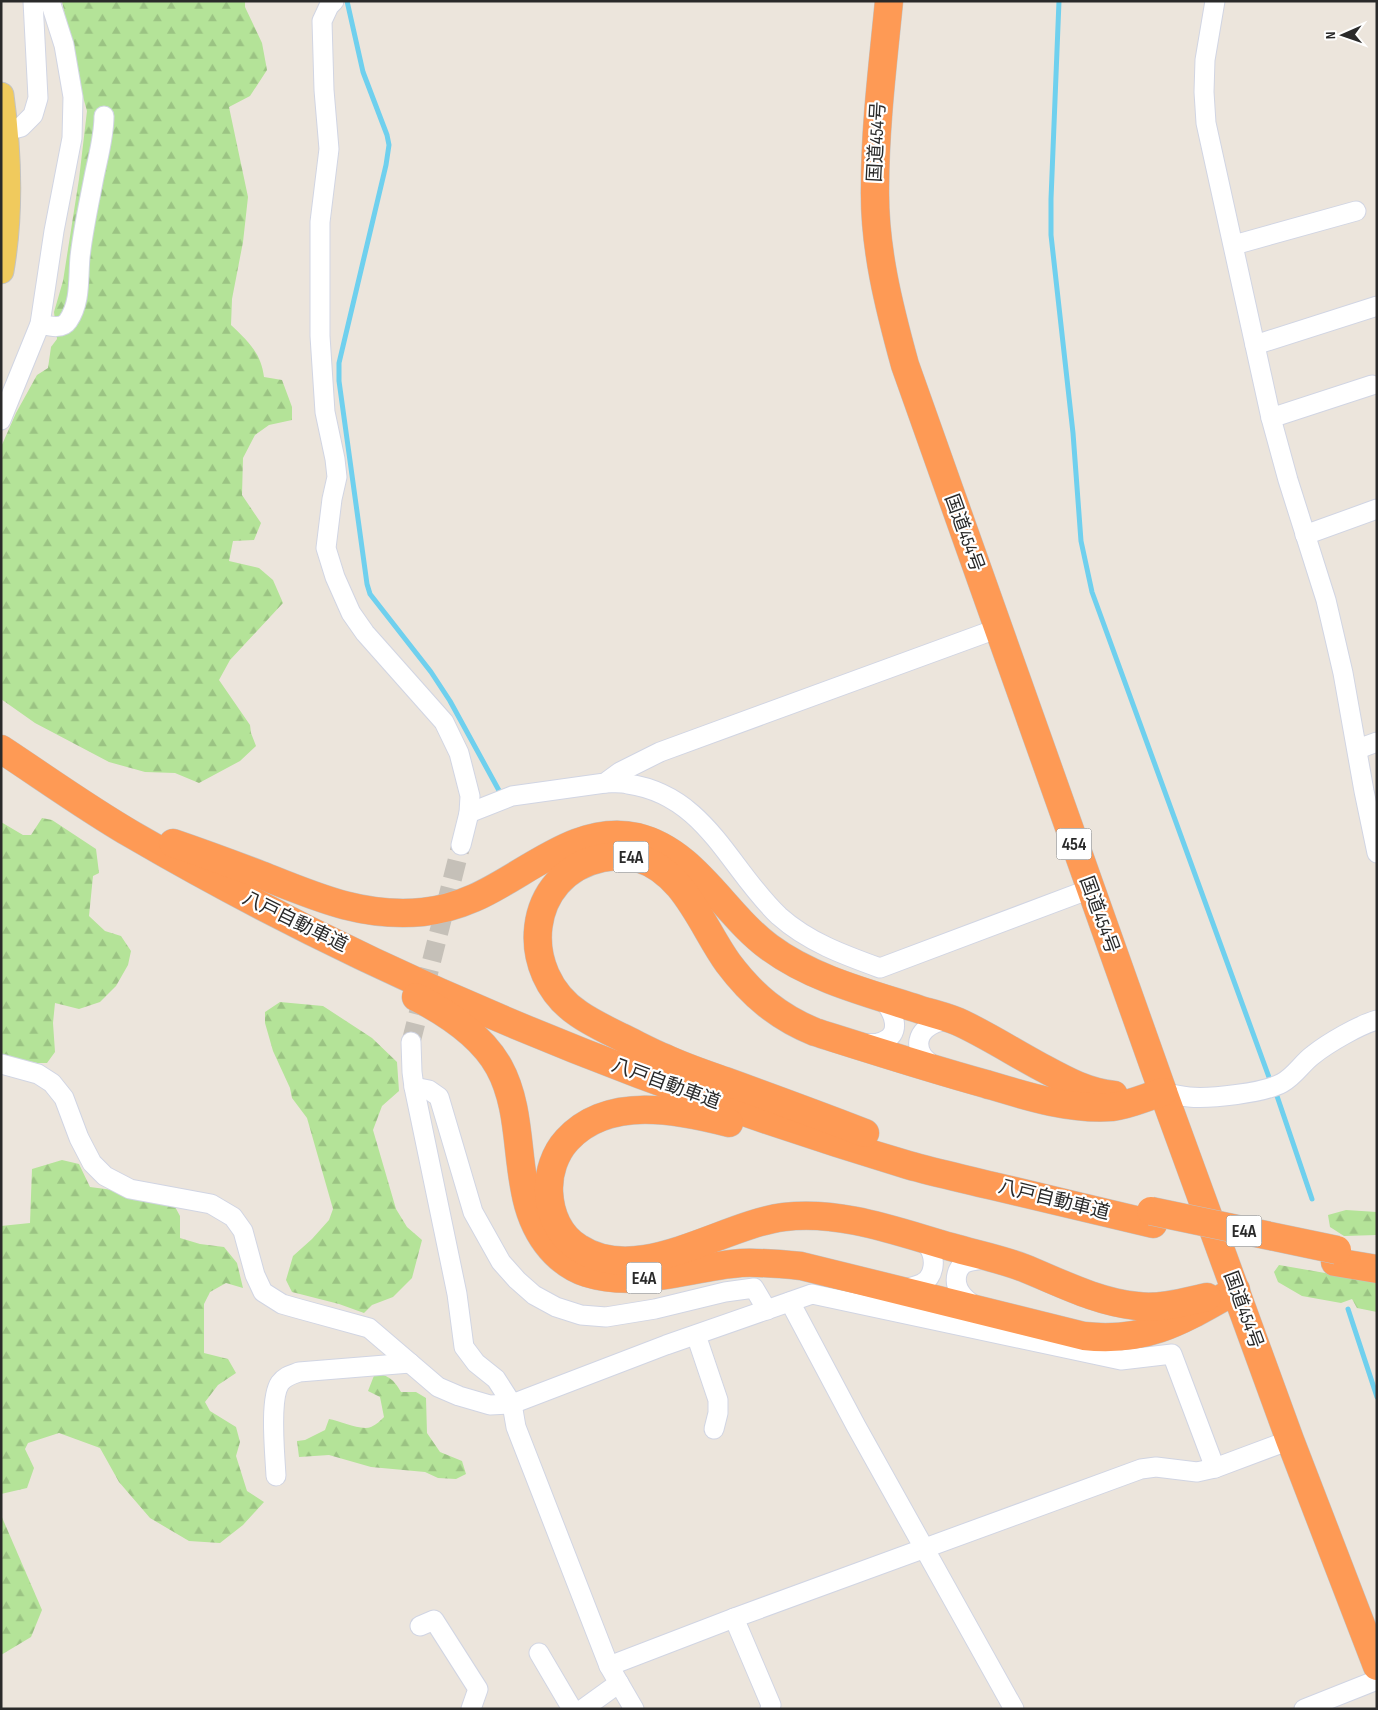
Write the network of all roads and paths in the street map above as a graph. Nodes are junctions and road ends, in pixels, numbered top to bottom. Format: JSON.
{"nodes":[{"id":1,"x":33,"y":1,"type":"edge"},
{"id":2,"x":50,"y":1,"type":"edge"},
{"id":3,"x":334,"y":1,"type":"edge"},
{"id":4,"x":889,"y":1,"type":"edge"},
{"id":5,"x":1215,"y":1,"type":"edge"},
{"id":6,"x":1,"y":96,"type":"edge"},
{"id":7,"x":104,"y":116,"type":"dead end"},
{"id":8,"x":6,"y":131,"type":"junction"},
{"id":9,"x":1356,"y":211,"type":"dead end"},
{"id":10,"x":1234,"y":246,"type":"junction"},
{"id":11,"x":1,"y":271,"type":"edge"},
{"id":12,"x":1377,"y":306,"type":"edge"},
{"id":13,"x":40,"y":324,"type":"junction"},
{"id":14,"x":1256,"y":346,"type":"junction"},
{"id":15,"x":1372,"y":385,"type":"dead end"},
{"id":16,"x":1271,"y":418,"type":"junction"},
{"id":17,"x":1,"y":420,"type":"edge"},
{"id":18,"x":1377,"y":509,"type":"edge"},
{"id":19,"x":1305,"y":535,"type":"junction"},
{"id":20,"x":999,"y":628,"type":"junction"},
{"id":21,"x":1377,"y":742,"type":"edge"},
{"id":22,"x":1358,"y":749,"type":"junction"},
{"id":23,"x":6,"y":752,"type":"edge"},
{"id":24,"x":605,"y":783,"type":"junction"},
{"id":25,"x":468,"y":812,"type":"junction"},
{"id":26,"x":164,"y":839,"type":"junction"},
{"id":27,"x":461,"y":845,"type":"tunnel mouth"},
{"id":28,"x":1377,"y":853,"type":"edge"},
{"id":29,"x":1090,"y":889,"type":"junction"},
{"id":30,"x":235,"y":892,"type":"junction"},
{"id":31,"x":879,"y":996,"type":"junction"},
{"id":32,"x":1377,"y":1020,"type":"edge"},
{"id":33,"x":960,"y":1022,"type":"junction"},
{"id":34,"x":411,"y":1042,"type":"tunnel mouth"},
{"id":35,"x":853,"y":1044,"type":"junction"},
{"id":36,"x":1,"y":1064,"type":"edge"},
{"id":37,"x":940,"y":1070,"type":"junction"},
{"id":38,"x":414,"y":1087,"type":"junction"},
{"id":39,"x":1163,"y":1092,"type":"junction"},
{"id":40,"x":940,"y":1161,"type":"junction"},
{"id":41,"x":911,"y":1166,"type":"junction"},
{"id":42,"x":1152,"y":1218,"type":"junction"},
{"id":43,"x":918,"y":1238,"type":"junction"},
{"id":44,"x":1336,"y":1256,"type":"junction"},
{"id":45,"x":1377,"y":1256,"type":"edge"},
{"id":46,"x":992,"y":1259,"type":"junction"},
{"id":47,"x":1377,"y":1269,"type":"edge"},
{"id":48,"x":897,"y":1289,"type":"junction"},
{"id":49,"x":1236,"y":1290,"type":"junction"},
{"id":50,"x":790,"y":1302,"type":"junction"},
{"id":51,"x":767,"y":1310,"type":"junction"},
{"id":52,"x":986,"y":1311,"type":"junction"},
{"id":53,"x":696,"y":1335,"type":"junction"},
{"id":54,"x":410,"y":1363,"type":"junction"},
{"id":55,"x":512,"y":1404,"type":"junction"},
{"id":56,"x":714,"y":1429,"type":"dead end"},
{"id":57,"x":1290,"y":1440,"type":"junction"},
{"id":58,"x":1215,"y":1468,"type":"junction"},
{"id":59,"x":276,"y":1476,"type":"dead end"},
{"id":60,"x":924,"y":1549,"type":"junction"},
{"id":61,"x":734,"y":1618,"type":"junction"},
{"id":62,"x":420,"y":1626,"type":"dead end"},
{"id":63,"x":539,"y":1652,"type":"dead end"},
{"id":64,"x":609,"y":1666,"type":"junction"},
{"id":65,"x":1377,"y":1666,"type":"edge"},
{"id":66,"x":1377,"y":1680,"type":"edge"},
{"id":67,"x":619,"y":1684,"type":"junction"},
{"id":68,"x":471,"y":1709,"type":"edge"},
{"id":69,"x":572,"y":1709,"type":"edge"},
{"id":70,"x":583,"y":1709,"type":"edge"},
{"id":71,"x":634,"y":1709,"type":"edge"},
{"id":72,"x":770,"y":1709,"type":"edge"},
{"id":73,"x":1014,"y":1709,"type":"edge"},
{"id":74,"x":1304,"y":1709,"type":"edge"}],
"edges":[{"from":1,"to":8,"type":"street"},
{"from":2,"to":13,"type":"street"},
{"from":3,"to":25,"type":"street"},
{"from":4,"to":20,"type":"highway","name":"国道454号","number":"454"},
{"from":5,"to":10,"type":"street"},
{"from":6,"to":8,"type":"main road"},
{"from":7,"to":13,"type":"street"},
{"from":8,"to":11,"type":"main road"},
{"from":9,"to":10,"type":"street"},
{"from":10,"to":14,"type":"street"},
{"from":12,"to":14,"type":"street"},
{"from":13,"to":17,"type":"street"},
{"from":14,"to":16,"type":"street"},
{"from":15,"to":16,"type":"street"},
{"from":16,"to":19,"type":"street"},
{"from":18,"to":19,"type":"street"},
{"from":19,"to":22,"type":"street"},
{"from":20,"to":24,"type":"street"},
{"from":20,"to":29,"type":"highway","name":"国道454号","number":"454"},
{"from":21,"to":22,"type":"street"},
{"from":22,"to":28,"type":"street"},
{"from":23,"to":26,"type":"highway","name":"八戸自動車道","number":"E4A"},
{"from":23,"to":30,"type":"highway","name":"八戸自動車道","number":"E4A"},
{"from":24,"to":25,"type":"street"},
{"from":24,"to":29,"type":"street"},
{"from":25,"to":27,"type":"street"},
{"from":26,"to":31,"type":"highway","number":"E4A"},
{"from":26,"to":40,"type":"highway","name":"八戸自動車道","number":"E4A"},
{"from":29,"to":39,"type":"highway","name":"国道454号","number":"454"},
{"from":30,"to":41,"type":"highway","name":"八戸自動車道","number":"E4A"},
{"from":30,"to":48,"type":"highway","number":"E4A"},
{"from":31,"to":33,"type":"highway","number":"E4A"},
{"from":31,"to":35,"type":"street"},
{"from":32,"to":39,"type":"street"},
{"from":33,"to":37,"type":"street"},
{"from":33,"to":39,"type":"highway","number":"E4A"},
{"from":34,"to":38,"type":"street"},
{"from":35,"to":37,"type":"highway","number":"E4A"},
{"from":35,"to":40,"type":"highway","number":"E4A"},
{"from":36,"to":54,"type":"street"},
{"from":37,"to":39,"type":"highway","number":"E4A"},
{"from":38,"to":51,"type":"street"},
{"from":38,"to":55,"type":"street"},
{"from":39,"to":49,"type":"highway","name":"国道454号","number":"454"},
{"from":40,"to":42,"type":"highway","name":"八戸自動車道","number":"E4A"},
{"from":41,"to":42,"type":"highway","name":"八戸自動車道","number":"E4A"},
{"from":41,"to":43,"type":"highway","number":"E4A"},
{"from":42,"to":44,"type":"highway","name":"八戸自動車道","number":"E4A"},
{"from":43,"to":46,"type":"highway","number":"E4A"},
{"from":43,"to":48,"type":"street"},
{"from":44,"to":45,"type":"highway","name":"八戸自動車道","number":"E4A"},
{"from":44,"to":47,"type":"highway","name":"八戸自動車道","number":"E4A"},
{"from":46,"to":49,"type":"highway","number":"E4A"},
{"from":46,"to":52,"type":"street"},
{"from":48,"to":52,"type":"highway","number":"E4A"},
{"from":49,"to":52,"type":"highway","number":"E4A"},
{"from":49,"to":57,"type":"highway","name":"国道454号","number":"454"},
{"from":50,"to":51,"type":"street"},
{"from":50,"to":58,"type":"street"},
{"from":50,"to":60,"type":"street"},
{"from":51,"to":53,"type":"street"},
{"from":53,"to":55,"type":"street"},
{"from":53,"to":56,"type":"street"},
{"from":54,"to":55,"type":"street"},
{"from":54,"to":59,"type":"street"},
{"from":55,"to":64,"type":"street"},
{"from":57,"to":58,"type":"street"},
{"from":57,"to":65,"type":"highway","name":"国道454号","number":"454"},
{"from":58,"to":60,"type":"street"},
{"from":60,"to":61,"type":"street"},
{"from":60,"to":73,"type":"street"},
{"from":61,"to":64,"type":"street"},
{"from":61,"to":72,"type":"street"},
{"from":62,"to":68,"type":"street"},
{"from":63,"to":69,"type":"street"},
{"from":64,"to":67,"type":"street"},
{"from":66,"to":74,"type":"street"},
{"from":67,"to":70,"type":"street"},
{"from":67,"to":71,"type":"street"}]}
